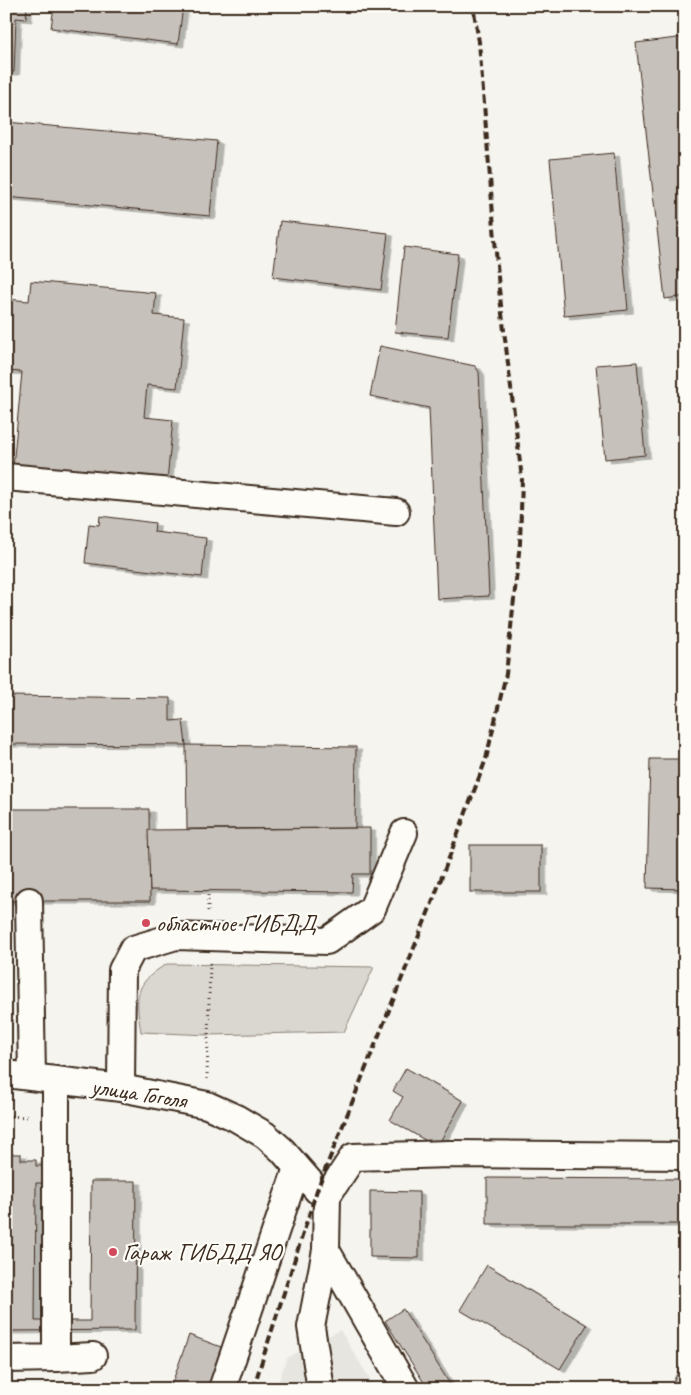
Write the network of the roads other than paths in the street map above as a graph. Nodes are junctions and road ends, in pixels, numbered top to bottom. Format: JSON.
{"nodes":[{"id":1,"x":6,"y":477,"type":"edge"},
{"id":2,"x":396,"y":512,"type":"dead end"},
{"id":3,"x":404,"y":833,"type":"dead end"},
{"id":4,"x":29,"y":901,"type":"dead end"},
{"id":5,"x":6,"y":1074,"type":"edge"},
{"id":6,"x":44,"y":1079,"type":"junction"},
{"id":7,"x":121,"y":1088,"type":"junction"},
{"id":8,"x":685,"y":1156,"type":"edge"},
{"id":9,"x":297,"y":1168,"type":"junction"},
{"id":10,"x":327,"y":1196,"type":"junction"},
{"id":11,"x":326,"y":1250,"type":"junction"},
{"id":12,"x":93,"y":1356,"type":"dead end"},
{"id":13,"x":56,"y":1358,"type":"junction"},
{"id":14,"x":6,"y":1360,"type":"edge"},
{"id":15,"x":222,"y":1389,"type":"edge"},
{"id":16,"x":321,"y":1389,"type":"edge"},
{"id":17,"x":406,"y":1389,"type":"edge"}],
"edges":[{"from":1,"to":2,"type":"street"},
{"from":3,"to":7,"type":"street"},
{"from":4,"to":6,"type":"street"},
{"from":5,"to":6,"type":"street","name":"улица Гоголя"},
{"from":6,"to":7,"type":"street","name":"улица Гоголя"},
{"from":6,"to":13,"type":"street"},
{"from":7,"to":9,"type":"street","name":"улица Гоголя"},
{"from":8,"to":10,"type":"street"},
{"from":9,"to":10,"type":"street","name":"улица Гоголя"},
{"from":9,"to":15,"type":"street"},
{"from":10,"to":11,"type":"street"},
{"from":11,"to":16,"type":"street"},
{"from":11,"to":17,"type":"street"},
{"from":12,"to":13,"type":"street"},
{"from":13,"to":14,"type":"street"}]}
